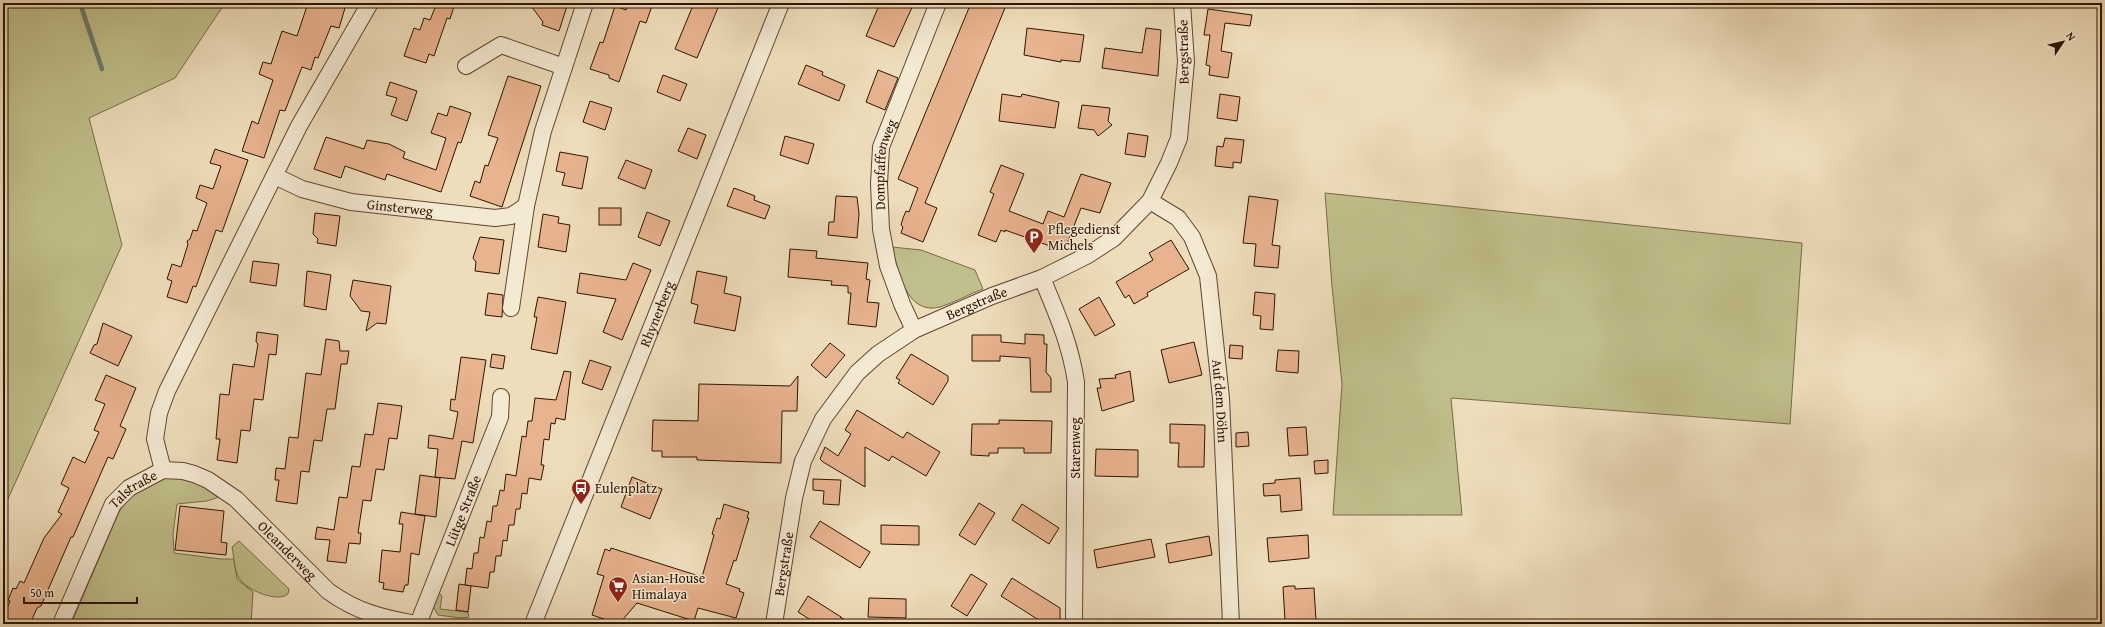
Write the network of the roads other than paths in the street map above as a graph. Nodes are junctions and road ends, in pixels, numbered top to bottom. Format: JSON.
{"nodes":[{"id":1,"x":370,"y":3,"type":"edge"},
{"id":2,"x":585,"y":3,"type":"edge"},
{"id":3,"x":781,"y":3,"type":"edge"},
{"id":4,"x":938,"y":3,"type":"edge"},
{"id":5,"x":1182,"y":3,"type":"edge"},
{"id":6,"x":466,"y":66,"type":"dead end"},
{"id":7,"x":564,"y":67,"type":"junction"},
{"id":8,"x":275,"y":176,"type":"junction"},
{"id":9,"x":1150,"y":201,"type":"junction"},
{"id":10,"x":526,"y":206,"type":"junction"},
{"id":11,"x":1042,"y":278,"type":"junction"},
{"id":12,"x":511,"y":308,"type":"dead end"},
{"id":13,"x":914,"y":330,"type":"junction"},
{"id":14,"x":501,"y":396,"type":"dead end"},
{"id":15,"x":163,"y":470,"type":"junction"},
{"id":16,"x":61,"y":624,"type":"edge"},
{"id":17,"x":417,"y":624,"type":"edge"},
{"id":18,"x":533,"y":624,"type":"edge"},
{"id":19,"x":774,"y":624,"type":"edge"},
{"id":20,"x":1074,"y":624,"type":"edge"},
{"id":21,"x":1231,"y":624,"type":"edge"}],
"edges":[{"from":1,"to":8,"type":"street"},
{"from":2,"to":7,"type":"street"},
{"from":3,"to":18,"type":"street","name":"Rhynerberg"},
{"from":4,"to":13,"type":"street","name":"Dompfaffenweg"},
{"from":5,"to":9,"type":"street","name":"Bergstraße"},
{"from":6,"to":7,"type":"street"},
{"from":7,"to":10,"type":"street"},
{"from":8,"to":10,"type":"street","name":"Ginsterweg"},
{"from":8,"to":15,"type":"street"},
{"from":9,"to":11,"type":"street","name":"Bergstraße"},
{"from":9,"to":21,"type":"street","name":"Auf dem Döhn"},
{"from":10,"to":12,"type":"street"},
{"from":11,"to":13,"type":"street","name":"Bergstraße"},
{"from":11,"to":20,"type":"street","name":"Starenweg"},
{"from":13,"to":19,"type":"street","name":"Bergstraße"},
{"from":14,"to":17,"type":"street","name":"Lütge Straße"},
{"from":15,"to":16,"type":"street","name":"Talstraße"},
{"from":15,"to":17,"type":"street","name":"Oleanderweg"}]}
